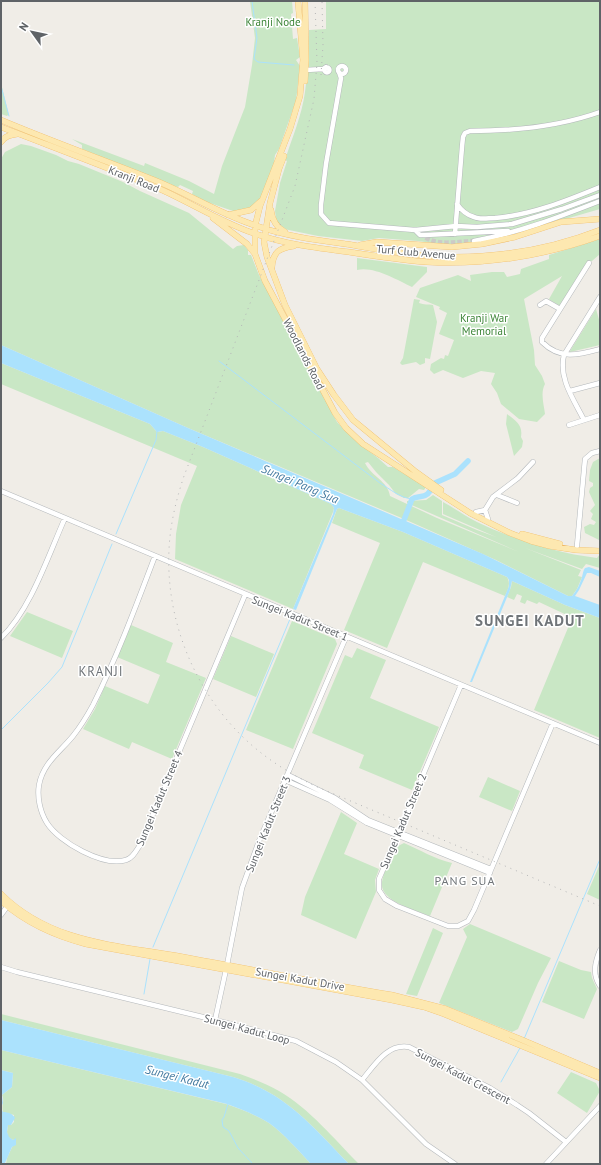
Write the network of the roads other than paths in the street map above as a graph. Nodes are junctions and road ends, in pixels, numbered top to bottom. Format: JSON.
{"nodes":[{"id":1,"x":298,"y":1,"type":"edge"},
{"id":2,"x":305,"y":1,"type":"edge"},
{"id":3,"x":306,"y":70,"type":"junction"},
{"id":4,"x":600,"y":112,"type":"edge"},
{"id":5,"x":3,"y":125,"type":"edge"},
{"id":6,"x":18,"y":134,"type":"junction"},
{"id":7,"x":1,"y":142,"type":"edge"},
{"id":8,"x":600,"y":187,"type":"edge"},
{"id":9,"x":600,"y":195,"type":"edge"},
{"id":10,"x":262,"y":199,"type":"junction"},
{"id":11,"x":600,"y":201,"type":"edge"},
{"id":12,"x":270,"y":203,"type":"junction"},
{"id":13,"x":457,"y":204,"type":"junction"},
{"id":14,"x":205,"y":212,"type":"junction"},
{"id":15,"x":228,"y":215,"type":"junction"},
{"id":16,"x":600,"y":219,"type":"edge"},
{"id":17,"x":255,"y":226,"type":"junction"},
{"id":18,"x":456,"y":226,"type":"junction"},
{"id":19,"x":265,"y":229,"type":"junction"},
{"id":20,"x":415,"y":230,"type":"junction"},
{"id":21,"x":516,"y":230,"type":"junction"},
{"id":22,"x":600,"y":230,"type":"edge"},
{"id":23,"x":255,"y":234,"type":"junction"},
{"id":24,"x":455,"y":234,"type":"junction"},
{"id":25,"x":292,"y":236,"type":"junction"},
{"id":26,"x":600,"y":236,"type":"edge"},
{"id":27,"x":265,"y":237,"type":"junction"},
{"id":28,"x":474,"y":241,"type":"tunnel mouth"},
{"id":29,"x":298,"y":245,"type":"junction"},
{"id":30,"x":356,"y":246,"type":"junction"},
{"id":31,"x":255,"y":254,"type":"junction"},
{"id":32,"x":588,"y":263,"type":"dead end"},
{"id":33,"x":272,"y":271,"type":"junction"},
{"id":34,"x":600,"y":297,"type":"edge"},
{"id":35,"x":540,"y":305,"type":"dead end"},
{"id":36,"x":560,"y":309,"type":"junction"},
{"id":37,"x":600,"y":349,"type":"edge"},
{"id":38,"x":564,"y":355,"type":"junction"},
{"id":39,"x":600,"y":383,"type":"edge"},
{"id":40,"x":570,"y":391,"type":"junction"},
{"id":41,"x":600,"y":416,"type":"edge"},
{"id":42,"x":584,"y":420,"type":"junction"},
{"id":43,"x":568,"y":425,"type":"dead end"},
{"id":44,"x":385,"y":448,"type":"junction"},
{"id":45,"x":600,"y":451,"type":"edge"},
{"id":46,"x":380,"y":455,"type":"junction"},
{"id":47,"x":533,"y":462,"type":"dead end"},
{"id":48,"x":1,"y":491,"type":"edge"},
{"id":49,"x":497,"y":494,"type":"junction"},
{"id":50,"x":517,"y":503,"type":"dead end"},
{"id":51,"x":485,"y":510,"type":"junction"},
{"id":52,"x":476,"y":512,"type":"junction"},
{"id":53,"x":65,"y":518,"type":"junction"},
{"id":54,"x":488,"y":519,"type":"junction"},
{"id":55,"x":576,"y":546,"type":"junction"},
{"id":56,"x":600,"y":547,"type":"edge"},
{"id":57,"x":600,"y":551,"type":"edge"},
{"id":58,"x":155,"y":556,"type":"junction"},
{"id":59,"x":244,"y":595,"type":"junction"},
{"id":60,"x":346,"y":637,"type":"junction"},
{"id":61,"x":1,"y":638,"type":"edge"},
{"id":62,"x":461,"y":685,"type":"junction"},
{"id":63,"x":553,"y":724,"type":"junction"},
{"id":64,"x":600,"y":743,"type":"edge"},
{"id":65,"x":288,"y":775,"type":"junction"},
{"id":66,"x":285,"y":780,"type":"junction"},
{"id":67,"x":401,"y":824,"type":"junction"},
{"id":68,"x":388,"y":830,"type":"junction"},
{"id":69,"x":397,"y":834,"type":"junction"},
{"id":70,"x":404,"y":836,"type":"junction"},
{"id":71,"x":393,"y":845,"type":"junction"},
{"id":72,"x":491,"y":871,"type":"junction"},
{"id":73,"x":1,"y":894,"type":"edge"},
{"id":74,"x":1,"y":901,"type":"edge"},
{"id":75,"x":8,"y":904,"type":"junction"},
{"id":76,"x":1,"y":915,"type":"edge"},
{"id":77,"x":600,"y":950,"type":"edge"},
{"id":78,"x":1,"y":967,"type":"edge"},
{"id":79,"x":226,"y":968,"type":"junction"},
{"id":80,"x":600,"y":986,"type":"edge"},
{"id":81,"x":215,"y":1020,"type":"junction"},
{"id":82,"x":576,"y":1062,"type":"junction"},
{"id":83,"x":579,"y":1069,"type":"junction"},
{"id":84,"x":600,"y":1073,"type":"edge"},
{"id":85,"x":600,"y":1078,"type":"edge"},
{"id":86,"x":362,"y":1080,"type":"junction"},
{"id":87,"x":599,"y":1105,"type":"edge"},
{"id":88,"x":566,"y":1142,"type":"junction"},
{"id":89,"x":455,"y":1164,"type":"edge"},
{"id":90,"x":546,"y":1164,"type":"edge"}],
"edges":[{"from":1,"to":10,"type":"main road","name":"Woodlands Road"},
{"from":2,"to":3,"type":"main road","name":"Woodlands Road"},
{"from":3,"to":12,"type":"main road","name":"Woodlands Road"},
{"from":3,"to":20,"type":"street"},
{"from":4,"to":13,"type":"street"},
{"from":5,"to":6,"type":"main road","name":"Kranji Road"},
{"from":5,"to":7,"type":"street"},
{"from":5,"to":15,"type":"main road","name":"Kranji Road"},
{"from":6,"to":7,"type":"main road"},
{"from":6,"to":14,"type":"main road","name":"Kranji Road"},
{"from":8,"to":13,"type":"street"},
{"from":9,"to":18,"type":"street"},
{"from":10,"to":15,"type":"main road"},
{"from":10,"to":17,"type":"main road","name":"Woodlands Road"},
{"from":11,"to":21,"type":"street"},
{"from":12,"to":19,"type":"main road","name":"Woodlands Road"},
{"from":12,"to":25,"type":"main road"},
{"from":13,"to":18,"type":"street"},
{"from":14,"to":23,"type":"main road","name":"Kranji Road"},
{"from":14,"to":31,"type":"main road"},
{"from":15,"to":17,"type":"main road","name":"Kranji Road"},
{"from":16,"to":30,"type":"main road"},
{"from":17,"to":19,"type":"main road","name":"Turf Club Avenue"},
{"from":17,"to":23,"type":"main road","name":"Woodlands Road"},
{"from":18,"to":20,"type":"street"},
{"from":18,"to":24,"type":"street"},
{"from":19,"to":25,"type":"main road","name":"Turf Club Avenue"},
{"from":19,"to":27,"type":"main road","name":"Woodlands Road"},
{"from":20,"to":24,"type":"street"},
{"from":21,"to":24,"type":"street"},
{"from":21,"to":28,"type":"street"},
{"from":22,"to":30,"type":"main road","name":"Turf Club Avenue"},
{"from":23,"to":27,"type":"main road","name":"Kranji Road"},
{"from":23,"to":31,"type":"main road","name":"Woodlands Road"},
{"from":25,"to":30,"type":"main road","name":"Turf Club Avenue"},
{"from":26,"to":29,"type":"main road","name":"Turf Club Avenue"},
{"from":27,"to":29,"type":"main road","name":"Turf Club Avenue"},
{"from":27,"to":33,"type":"main road","name":"Woodlands Road"},
{"from":29,"to":33,"type":"main road"},
{"from":31,"to":46,"type":"main road","name":"Woodlands Road"},
{"from":32,"to":36,"type":"street"},
{"from":33,"to":44,"type":"main road","name":"Woodlands Road"},
{"from":34,"to":38,"type":"street"},
{"from":35,"to":36,"type":"street"},
{"from":36,"to":38,"type":"street"},
{"from":37,"to":38,"type":"street"},
{"from":38,"to":40,"type":"street"},
{"from":39,"to":40,"type":"street"},
{"from":40,"to":42,"type":"street"},
{"from":41,"to":42,"type":"street"},
{"from":42,"to":43,"type":"street"},
{"from":44,"to":46,"type":"main road"},
{"from":44,"to":52,"type":"main road","name":"Woodlands Road"},
{"from":45,"to":55,"type":"street"},
{"from":46,"to":57,"type":"main road","name":"Woodlands Road"},
{"from":47,"to":49,"type":"street"},
{"from":48,"to":53,"type":"street","name":"Sungei Kadut Street 1"},
{"from":49,"to":50,"type":"street"},
{"from":49,"to":51,"type":"street"},
{"from":51,"to":52,"type":"street"},
{"from":51,"to":54,"type":"street"},
{"from":52,"to":54,"type":"main road","name":"Woodlands Road"},
{"from":53,"to":58,"type":"street","name":"Sungei Kadut Street 1"},
{"from":53,"to":61,"type":"street"},
{"from":54,"to":55,"type":"main road","name":"Woodlands Road"},
{"from":55,"to":56,"type":"main road","name":"Woodlands Road"},
{"from":58,"to":59,"type":"street","name":"Sungei Kadut Street 1"},
{"from":58,"to":59,"type":"street","name":"Sungei Kadut Street 4"},
{"from":59,"to":60,"type":"street","name":"Sungei Kadut Street 1"},
{"from":60,"to":62,"type":"street","name":"Sungei Kadut Street 1"},
{"from":60,"to":65,"type":"street","name":"Sungei Kadut Street 3"},
{"from":62,"to":63,"type":"street","name":"Sungei Kadut Street 1"},
{"from":62,"to":67,"type":"street","name":"Sungei Kadut Street 2"},
{"from":63,"to":64,"type":"street","name":"Sungei Kadut Street 1"},
{"from":63,"to":72,"type":"street","name":"Sungei Kadut Street 2"},
{"from":65,"to":66,"type":"street","name":"Sungei Kadut Street 3"},
{"from":65,"to":68,"type":"street"},
{"from":66,"to":68,"type":"street"},
{"from":66,"to":79,"type":"street","name":"Sungei Kadut Street 3"},
{"from":67,"to":68,"type":"street"},
{"from":67,"to":69,"type":"street","name":"Sungei Kadut Street 2"},
{"from":67,"to":70,"type":"street"},
{"from":68,"to":69,"type":"street"},
{"from":68,"to":71,"type":"street"},
{"from":69,"to":70,"type":"street"},
{"from":69,"to":71,"type":"street","name":"Sungei Kadut Street 2"},
{"from":70,"to":71,"type":"street"},
{"from":70,"to":72,"type":"street"},
{"from":71,"to":72,"type":"street","name":"Sungei Kadut Street 2"},
{"from":73,"to":75,"type":"main road","name":"Sungei Kadut Drive"},
{"from":74,"to":75,"type":"main road","name":"Sungei Kadut Drive"},
{"from":75,"to":76,"type":"street"},
{"from":75,"to":79,"type":"main road","name":"Sungei Kadut Drive"},
{"from":77,"to":80,"type":"street"},
{"from":78,"to":81,"type":"street","name":"Sungei Kadut Loop"},
{"from":79,"to":81,"type":"street","name":"Sungei Kadut Street 3"},
{"from":79,"to":82,"type":"main road","name":"Sungei Kadut Drive"},
{"from":79,"to":83,"type":"main road","name":"Sungei Kadut Drive"},
{"from":81,"to":86,"type":"street","name":"Sungei Kadut Loop"},
{"from":82,"to":83,"type":"main road"},
{"from":82,"to":84,"type":"main road","name":"Sungei Kadut Drive"},
{"from":83,"to":85,"type":"main road","name":"Sungei Kadut Drive"},
{"from":86,"to":88,"type":"street","name":"Sungei Kadut Crescent"},
{"from":86,"to":89,"type":"street","name":"Sungei Kadut Loop"},
{"from":87,"to":88,"type":"street"},
{"from":88,"to":90,"type":"street"}]}
